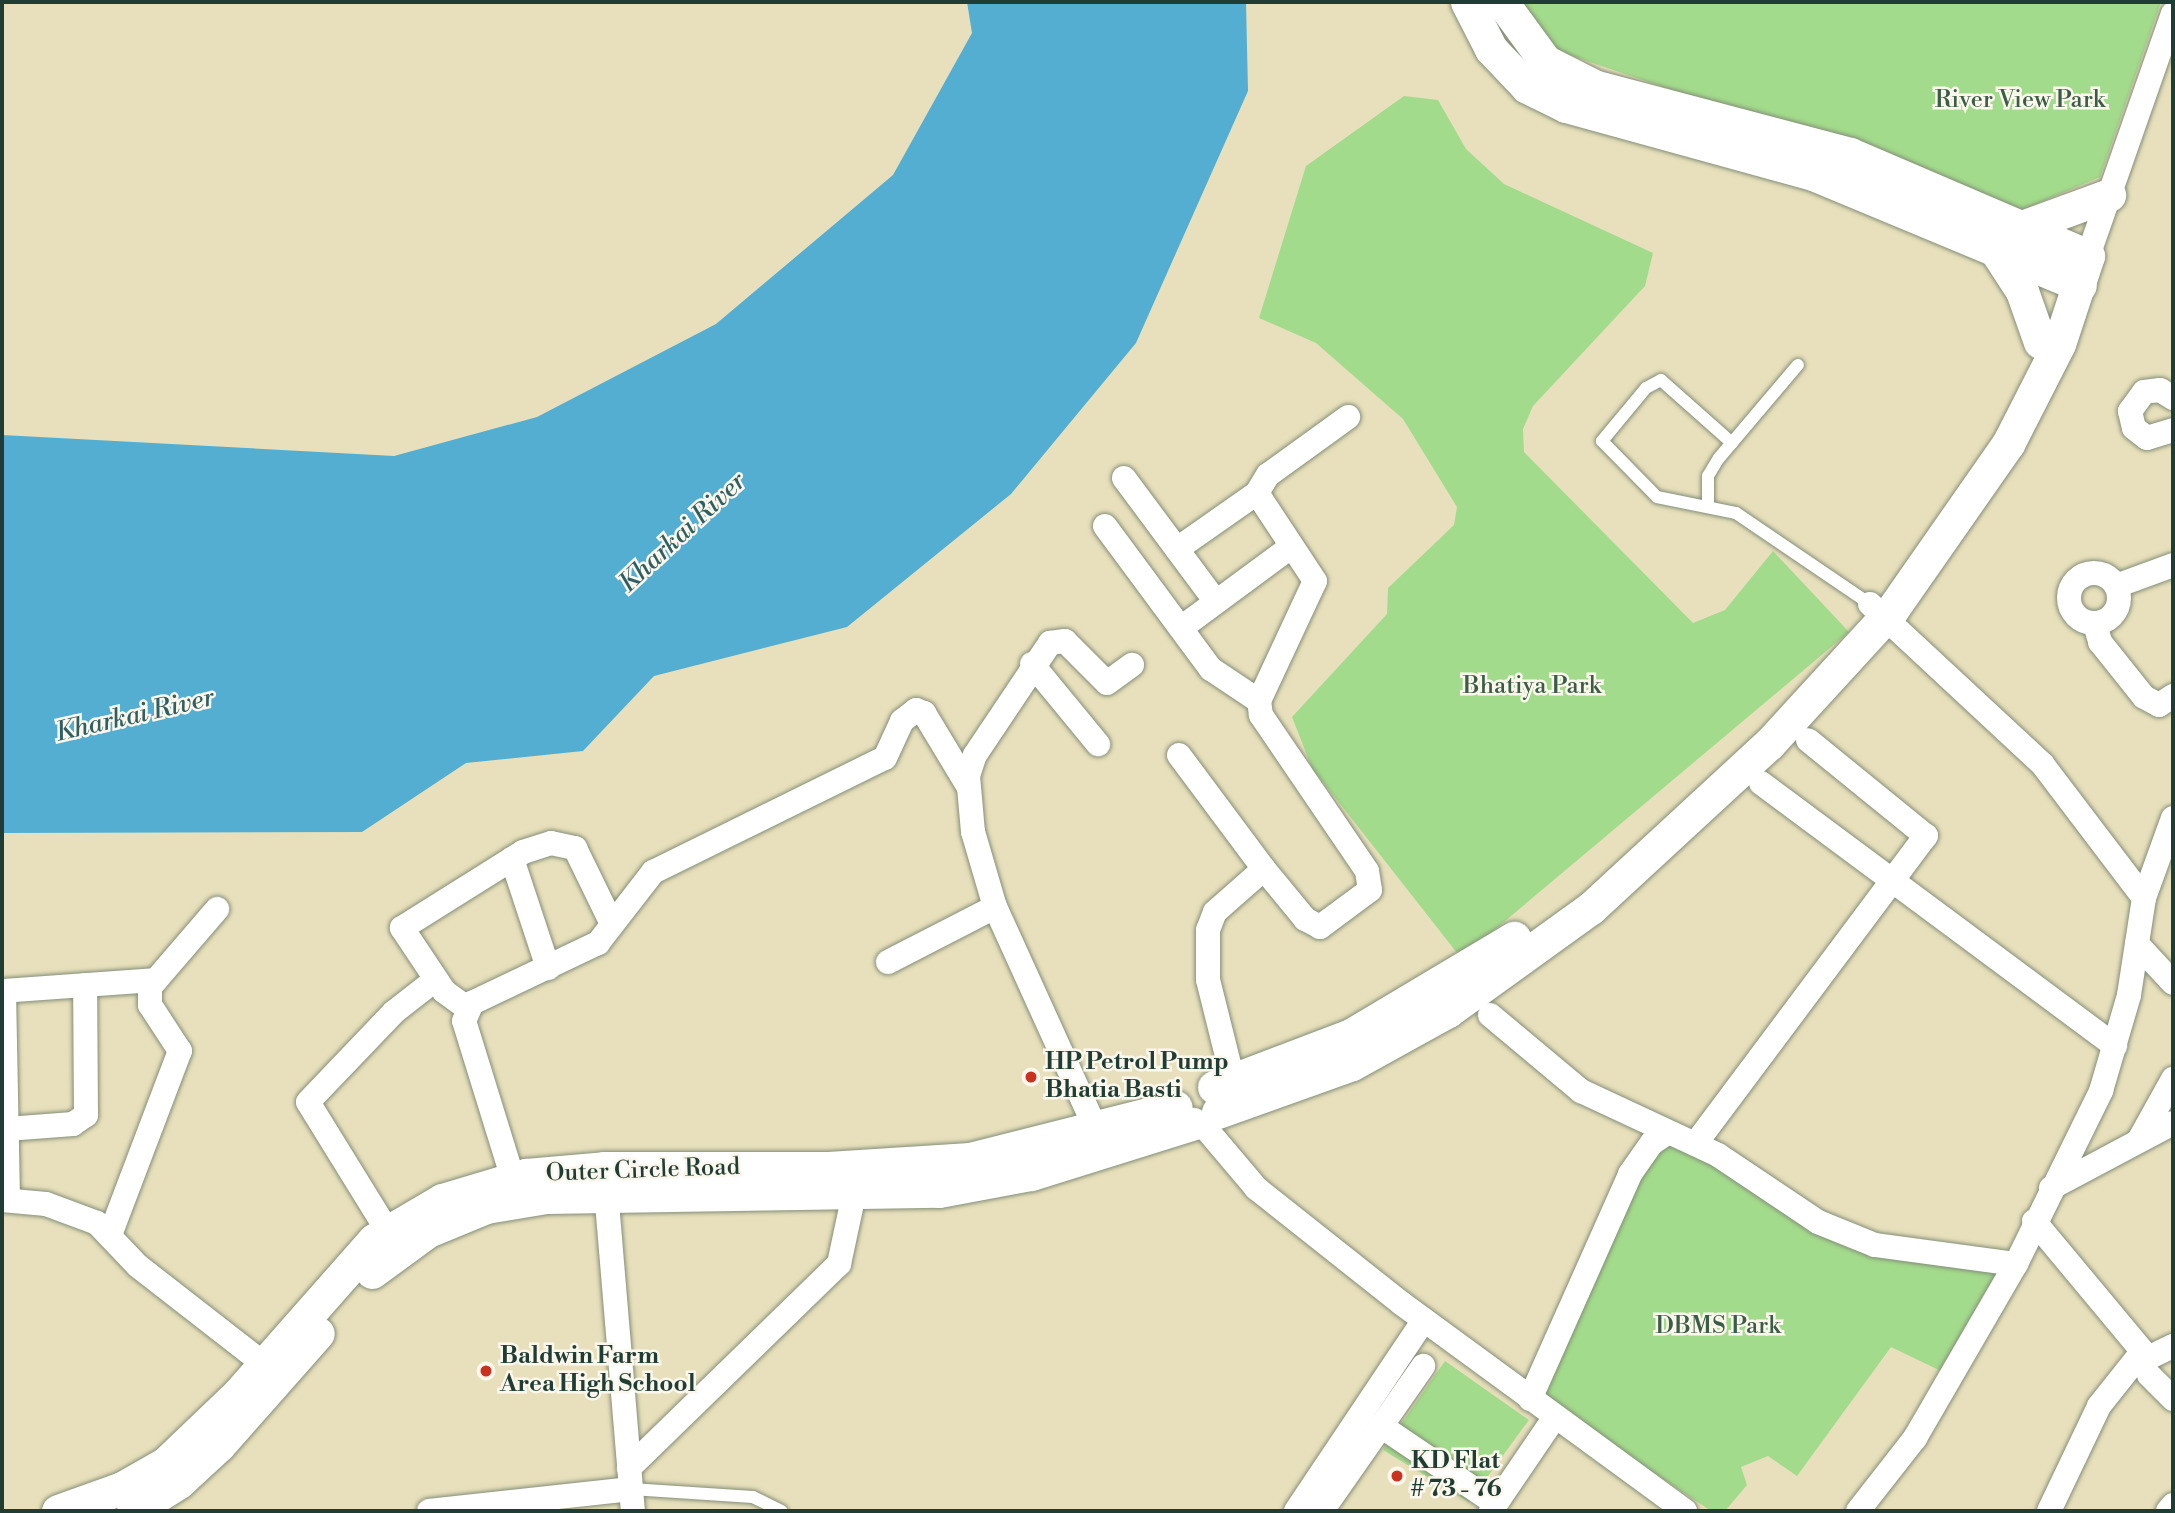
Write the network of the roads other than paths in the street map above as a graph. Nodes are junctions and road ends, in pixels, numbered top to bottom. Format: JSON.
{"nodes":[{"id":1,"x":1467,"y":2,"type":"edge"},
{"id":2,"x":1503,"y":2,"type":"edge"},
{"id":3,"x":2173,"y":13,"type":"edge"},
{"id":4,"x":2105,"y":203,"type":"junction"},
{"id":5,"x":2022,"y":227,"type":"junction"},
{"id":6,"x":1994,"y":248,"type":"junction"},
{"id":7,"x":2076,"y":267,"type":"junction"},
{"id":8,"x":2040,"y":342,"type":"junction"},
{"id":9,"x":1798,"y":365,"type":"dead end"},
{"id":10,"x":2173,"y":398,"type":"edge"},
{"id":11,"x":1348,"y":417,"type":"dead end"},
{"id":12,"x":2171,"y":439,"type":"edge"},
{"id":13,"x":1732,"y":443,"type":"junction"},
{"id":14,"x":1124,"y":478,"type":"dead end"},
{"id":15,"x":1257,"y":493,"type":"junction"},
{"id":16,"x":1708,"y":505,"type":"junction"},
{"id":17,"x":1105,"y":526,"type":"dead end"},
{"id":18,"x":1291,"y":547,"type":"junction"},
{"id":19,"x":1177,"y":549,"type":"junction"},
{"id":20,"x":2173,"y":565,"type":"edge"},
{"id":21,"x":2116,"y":586,"type":"junction"},
{"id":22,"x":1216,"y":602,"type":"junction"},
{"id":23,"x":1878,"y":610,"type":"junction"},
{"id":24,"x":2095,"y":624,"type":"junction"},
{"id":25,"x":1181,"y":628,"type":"junction"},
{"id":26,"x":1032,"y":664,"type":"junction"},
{"id":27,"x":1132,"y":665,"type":"dead end"},
{"id":28,"x":2173,"y":696,"type":"edge"},
{"id":29,"x":1259,"y":701,"type":"junction"},
{"id":30,"x":1808,"y":740,"type":"dead end"},
{"id":31,"x":1098,"y":744,"type":"dead end"},
{"id":32,"x":1179,"y":755,"type":"dead end"},
{"id":33,"x":1762,"y":783,"type":"dead end"},
{"id":34,"x":968,"y":786,"type":"junction"},
{"id":35,"x":2173,"y":818,"type":"edge"},
{"id":36,"x":512,"y":859,"type":"junction"},
{"id":37,"x":1264,"y":869,"type":"junction"},
{"id":38,"x":1895,"y":880,"type":"junction"},
{"id":39,"x":2144,"y":898,"type":"junction"},
{"id":40,"x":995,"y":907,"type":"junction"},
{"id":41,"x":217,"y":909,"type":"dead end"},
{"id":42,"x":612,"y":924,"type":"junction"},
{"id":43,"x":2137,"y":944,"type":"junction"},
{"id":44,"x":888,"y":962,"type":"dead end"},
{"id":45,"x":548,"y":968,"type":"junction"},
{"id":46,"x":156,"y":979,"type":"junction"},
{"id":47,"x":435,"y":980,"type":"junction"},
{"id":48,"x":2173,"y":983,"type":"edge"},
{"id":49,"x":85,"y":985,"type":"junction"},
{"id":50,"x":3,"y":991,"type":"edge"},
{"id":51,"x":467,"y":1008,"type":"junction"},
{"id":52,"x":1490,"y":1015,"type":"dead end"},
{"id":53,"x":2115,"y":1046,"type":"junction"},
{"id":54,"x":2173,"y":1079,"type":"edge"},
{"id":55,"x":1206,"y":1106,"type":"junction"},
{"id":56,"x":2173,"y":1123,"type":"edge"},
{"id":57,"x":1095,"y":1127,"type":"junction"},
{"id":58,"x":7,"y":1129,"type":"junction"},
{"id":59,"x":1667,"y":1133,"type":"junction"},
{"id":60,"x":2139,"y":1140,"type":"junction"},
{"id":61,"x":1696,"y":1143,"type":"junction"},
{"id":62,"x":513,"y":1179,"type":"junction"},
{"id":63,"x":605,"y":1181,"type":"junction"},
{"id":64,"x":2050,"y":1189,"type":"junction"},
{"id":65,"x":854,"y":1194,"type":"junction"},
{"id":66,"x":5,"y":1200,"type":"edge"},
{"id":67,"x":2034,"y":1221,"type":"junction"},
{"id":68,"x":387,"y":1230,"type":"junction"},
{"id":69,"x":110,"y":1235,"type":"junction"},
{"id":70,"x":2016,"y":1264,"type":"junction"},
{"id":71,"x":1424,"y":1321,"type":"junction"},
{"id":72,"x":2173,"y":1346,"type":"edge"},
{"id":73,"x":264,"y":1364,"type":"junction"},
{"id":74,"x":2146,"y":1364,"type":"junction"},
{"id":75,"x":1423,"y":1366,"type":"dead end"},
{"id":76,"x":1531,"y":1399,"type":"junction"},
{"id":77,"x":2173,"y":1399,"type":"edge"},
{"id":78,"x":1555,"y":1417,"type":"junction"},
{"id":79,"x":1381,"y":1426,"type":"junction"},
{"id":80,"x":631,"y":1489,"type":"edge"},
{"id":81,"x":2173,"y":1505,"type":"edge"},
{"id":82,"x":79,"y":1508,"type":"edge"},
{"id":83,"x":1493,"y":1508,"type":"edge"},
{"id":84,"x":133,"y":1511,"type":"edge"},
{"id":85,"x":429,"y":1511,"type":"edge"},
{"id":86,"x":782,"y":1511,"type":"edge"},
{"id":87,"x":1296,"y":1511,"type":"edge"},
{"id":88,"x":1322,"y":1511,"type":"edge"},
{"id":89,"x":1685,"y":1511,"type":"edge"},
{"id":90,"x":1858,"y":1511,"type":"edge"},
{"id":91,"x":2049,"y":1511,"type":"edge"},
{"id":92,"x":2168,"y":1511,"type":"edge"}],
"edges":[{"from":1,"to":6,"type":"main road"},
{"from":2,"to":5,"type":"main road"},
{"from":3,"to":4,"type":"street"},
{"from":4,"to":5,"type":"main road"},
{"from":4,"to":7,"type":"street"},
{"from":5,"to":7,"type":"main road"},
{"from":6,"to":7,"type":"main road"},
{"from":6,"to":8,"type":"main road"},
{"from":7,"to":8,"type":"main road"},
{"from":7,"to":23,"type":"main road"},
{"from":8,"to":23,"type":"main road"},
{"from":9,"to":13,"type":"lane"},
{"from":10,"to":12,"type":"street"},
{"from":11,"to":15,"type":"street"},
{"from":13,"to":16,"type":"lane"},
{"from":13,"to":16,"type":"lane"},
{"from":14,"to":19,"type":"street"},
{"from":15,"to":18,"type":"street"},
{"from":15,"to":19,"type":"street"},
{"from":16,"to":23,"type":"lane"},
{"from":17,"to":25,"type":"street"},
{"from":18,"to":22,"type":"street"},
{"from":18,"to":29,"type":"street"},
{"from":19,"to":22,"type":"street"},
{"from":20,"to":21,"type":"street"},
{"from":21,"to":24,"type":"street"},
{"from":21,"to":24,"type":"street"},
{"from":22,"to":25,"type":"street"},
{"from":23,"to":39,"type":"street"},
{"from":23,"to":55,"type":"main road"},
{"from":24,"to":28,"type":"street"},
{"from":25,"to":29,"type":"street"},
{"from":26,"to":27,"type":"street"},
{"from":26,"to":31,"type":"street"},
{"from":26,"to":34,"type":"street"},
{"from":29,"to":37,"type":"street"},
{"from":30,"to":38,"type":"street"},
{"from":32,"to":37,"type":"street"},
{"from":33,"to":38,"type":"street"},
{"from":34,"to":40,"type":"street"},
{"from":34,"to":42,"type":"street"},
{"from":35,"to":39,"type":"street"},
{"from":36,"to":42,"type":"street"},
{"from":36,"to":45,"type":"street"},
{"from":36,"to":47,"type":"street"},
{"from":37,"to":55,"type":"street"},
{"from":38,"to":53,"type":"street"},
{"from":38,"to":61,"type":"street"},
{"from":39,"to":43,"type":"street"},
{"from":40,"to":44,"type":"street"},
{"from":40,"to":57,"type":"street"},
{"from":41,"to":46,"type":"street"},
{"from":42,"to":45,"type":"street"},
{"from":43,"to":48,"type":"street"},
{"from":43,"to":53,"type":"street"},
{"from":45,"to":51,"type":"street"},
{"from":46,"to":49,"type":"street"},
{"from":46,"to":69,"type":"street"},
{"from":47,"to":51,"type":"street"},
{"from":47,"to":68,"type":"street"},
{"from":49,"to":50,"type":"street"},
{"from":49,"to":58,"type":"street"},
{"from":50,"to":58,"type":"street"},
{"from":51,"to":62,"type":"street"},
{"from":52,"to":59,"type":"street"},
{"from":53,"to":64,"type":"street"},
{"from":54,"to":60,"type":"street"},
{"from":55,"to":57,"type":"main road","name":"Outer Circle Road"},
{"from":55,"to":65,"type":"main road","name":"Outer Circle Road"},
{"from":55,"to":71,"type":"street"},
{"from":56,"to":60,"type":"street"},
{"from":57,"to":63,"type":"main road","name":"Outer Circle Road"},
{"from":58,"to":66,"type":"street"},
{"from":59,"to":61,"type":"street"},
{"from":59,"to":76,"type":"street"},
{"from":60,"to":64,"type":"street"},
{"from":61,"to":70,"type":"street"},
{"from":62,"to":63,"type":"main road","name":"Outer Circle Road"},
{"from":62,"to":68,"type":"main road","name":"Outer Circle Road"},
{"from":63,"to":65,"type":"main road","name":"Outer Circle Road"},
{"from":63,"to":80,"type":"street"},
{"from":63,"to":84,"type":"main road","name":"Outer Circle Road"},
{"from":64,"to":67,"type":"street"},
{"from":65,"to":80,"type":"street"},
{"from":66,"to":69,"type":"street"},
{"from":67,"to":70,"type":"street"},
{"from":67,"to":74,"type":"street"},
{"from":68,"to":73,"type":"main road","name":"Outer Circle Road"},
{"from":69,"to":73,"type":"street"},
{"from":70,"to":90,"type":"street"},
{"from":71,"to":76,"type":"street"},
{"from":71,"to":87,"type":"street"},
{"from":72,"to":74,"type":"street"},
{"from":73,"to":82,"type":"main road","name":"Outer Circle Road"},
{"from":74,"to":77,"type":"street"},
{"from":74,"to":91,"type":"street"},
{"from":75,"to":79,"type":"street"},
{"from":76,"to":78,"type":"street"},
{"from":78,"to":83,"type":"street"},
{"from":78,"to":89,"type":"street"},
{"from":79,"to":83,"type":"street"},
{"from":79,"to":88,"type":"street"},
{"from":80,"to":85,"type":"street"},
{"from":80,"to":86,"type":"lane"},
{"from":81,"to":92,"type":"street"}]}
